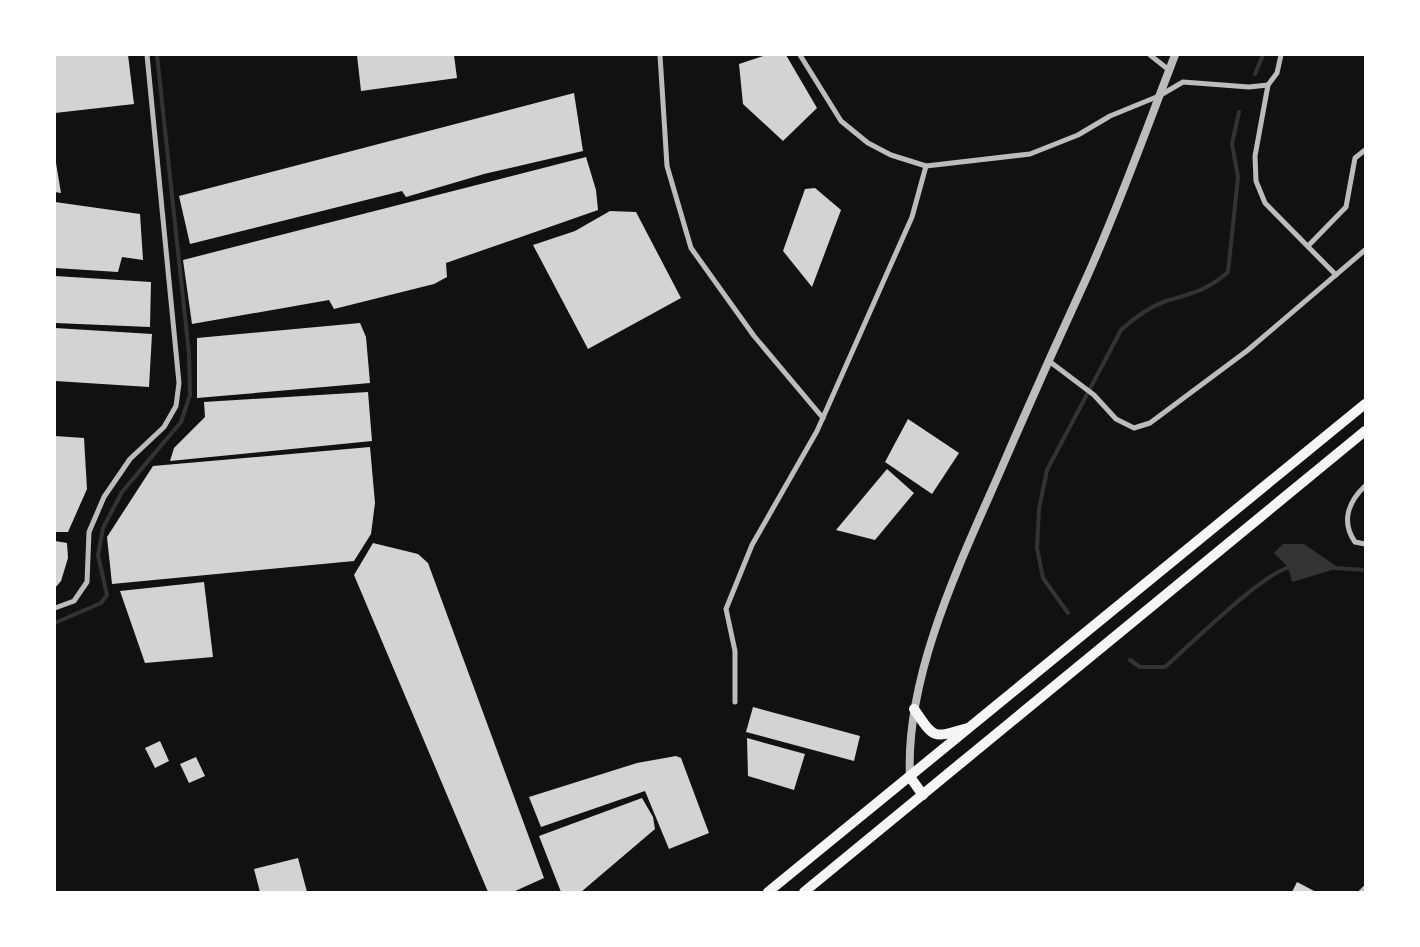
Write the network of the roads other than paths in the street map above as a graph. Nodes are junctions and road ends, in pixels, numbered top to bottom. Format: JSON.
{"nodes":[{"id":1,"x":147,"y":55,"type":"edge"},
{"id":2,"x":660,"y":55,"type":"edge"},
{"id":3,"x":800,"y":55,"type":"edge"},
{"id":4,"x":1150,"y":55,"type":"edge"},
{"id":5,"x":1174,"y":55,"type":"edge"},
{"id":6,"x":1281,"y":55,"type":"edge"},
{"id":7,"x":1169,"y":70,"type":"junction"},
{"id":8,"x":1268,"y":85,"type":"junction"},
{"id":9,"x":1159,"y":96,"type":"junction"},
{"id":10,"x":1365,"y":150,"type":"edge"},
{"id":11,"x":926,"y":166,"type":"junction"},
{"id":12,"x":1308,"y":246,"type":"junction"},
{"id":13,"x":1365,"y":250,"type":"edge"},
{"id":14,"x":1336,"y":274,"type":"junction"},
{"id":15,"x":1048,"y":361,"type":"junction"},
{"id":16,"x":1365,"y":404,"type":"edge"},
{"id":17,"x":823,"y":418,"type":"junction"},
{"id":18,"x":1365,"y":431,"type":"edge"},
{"id":19,"x":1365,"y":486,"type":"edge"},
{"id":20,"x":1365,"y":544,"type":"edge"},
{"id":21,"x":55,"y":608,"type":"edge"},
{"id":22,"x":735,"y":702,"type":"dead end"},
{"id":23,"x":914,"y":709,"type":"junction"},
{"id":24,"x":974,"y":726,"type":"junction"},
{"id":25,"x":910,"y":777,"type":"junction"},
{"id":26,"x":923,"y":795,"type":"junction"},
{"id":27,"x":1365,"y":888,"type":"edge"},
{"id":28,"x":768,"y":892,"type":"edge"},
{"id":29,"x":804,"y":892,"type":"edge"},
{"id":30,"x":1362,"y":892,"type":"edge"}],
"edges":[{"from":1,"to":21,"type":"street"},
{"from":2,"to":17,"type":"street"},
{"from":3,"to":11,"type":"street"},
{"from":4,"to":7,"type":"street"},
{"from":5,"to":7,"type":"street"},
{"from":6,"to":8,"type":"street"},
{"from":7,"to":9,"type":"street"},
{"from":8,"to":9,"type":"street"},
{"from":8,"to":12,"type":"street"},
{"from":9,"to":11,"type":"street"},
{"from":9,"to":15,"type":"street"},
{"from":10,"to":12,"type":"street"},
{"from":11,"to":17,"type":"street"},
{"from":12,"to":14,"type":"street"},
{"from":13,"to":14,"type":"street"},
{"from":14,"to":15,"type":"street"},
{"from":15,"to":23,"type":"street"},
{"from":16,"to":24,"type":"highway"},
{"from":17,"to":22,"type":"street"},
{"from":18,"to":26,"type":"highway"},
{"from":19,"to":20,"type":"street"},
{"from":23,"to":24,"type":"highway"},
{"from":23,"to":25,"type":"street"},
{"from":24,"to":25,"type":"highway"},
{"from":25,"to":26,"type":"highway"},
{"from":25,"to":28,"type":"highway"},
{"from":26,"to":29,"type":"highway"},
{"from":27,"to":30,"type":"street"}]}
